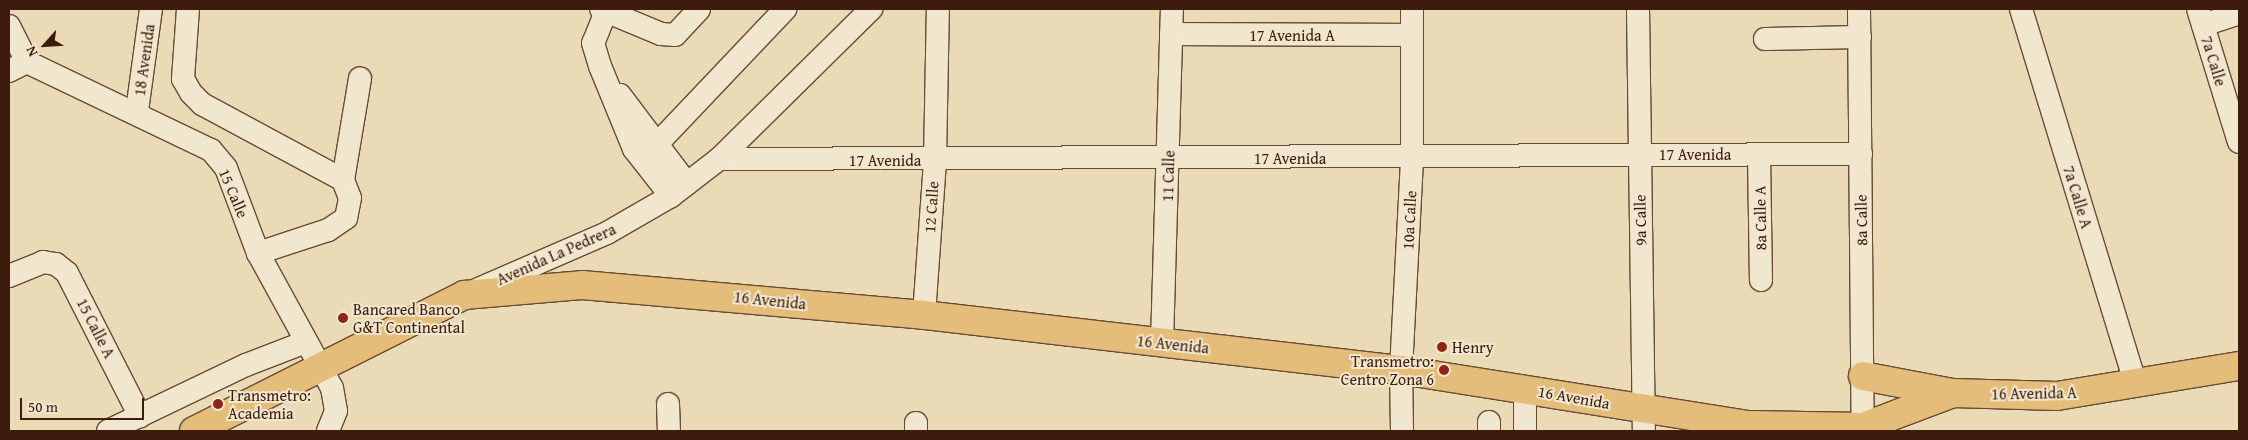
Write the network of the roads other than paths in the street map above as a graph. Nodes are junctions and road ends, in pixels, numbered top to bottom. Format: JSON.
{"nodes":[{"id":1,"x":151,"y":9,"type":"edge"},
{"id":2,"x":188,"y":9,"type":"edge"},
{"id":3,"x":699,"y":9,"type":"edge"},
{"id":4,"x":785,"y":9,"type":"edge"},
{"id":5,"x":871,"y":9,"type":"edge"},
{"id":6,"x":938,"y":9,"type":"edge"},
{"id":7,"x":1172,"y":9,"type":"edge"},
{"id":8,"x":1412,"y":9,"type":"edge"},
{"id":9,"x":1638,"y":9,"type":"edge"},
{"id":10,"x":1860,"y":9,"type":"edge"},
{"id":11,"x":2021,"y":9,"type":"edge"},
{"id":12,"x":604,"y":10,"type":"edge"},
{"id":13,"x":2239,"y":13,"type":"edge"},
{"id":14,"x":2201,"y":17,"type":"edge"},
{"id":15,"x":9,"y":26,"type":"edge"},
{"id":16,"x":1171,"y":34,"type":"junction"},
{"id":17,"x":1412,"y":35,"type":"junction"},
{"id":18,"x":1860,"y":37,"type":"junction"},
{"id":19,"x":1765,"y":39,"type":"dead end"},
{"id":20,"x":18,"y":66,"type":"edge"},
{"id":21,"x":360,"y":78,"type":"dead end"},
{"id":22,"x":613,"y":92,"type":"junction"},
{"id":23,"x":136,"y":111,"type":"junction"},
{"id":24,"x":2239,"y":142,"type":"edge"},
{"id":25,"x":658,"y":143,"type":"junction"},
{"id":26,"x":1639,"y":154,"type":"junction"},
{"id":27,"x":1861,"y":154,"type":"junction"},
{"id":28,"x":1759,"y":155,"type":"junction"},
{"id":29,"x":1412,"y":158,"type":"junction"},
{"id":30,"x":719,"y":159,"type":"junction"},
{"id":31,"x":1169,"y":159,"type":"junction"},
{"id":32,"x":935,"y":160,"type":"junction"},
{"id":33,"x":343,"y":180,"type":"junction"},
{"id":34,"x":679,"y":190,"type":"junction"},
{"id":35,"x":258,"y":254,"type":"junction"},
{"id":36,"x":9,"y":276,"type":"edge"},
{"id":37,"x":1761,"y":280,"type":"dead end"},
{"id":38,"x":464,"y":295,"type":"junction"},
{"id":39,"x":924,"y":315,"type":"junction"},
{"id":40,"x":303,"y":343,"type":"junction"},
{"id":41,"x":1162,"y":343,"type":"junction"},
{"id":42,"x":2239,"y":366,"type":"edge"},
{"id":43,"x":318,"y":367,"type":"junction"},
{"id":44,"x":1401,"y":370,"type":"junction"},
{"id":45,"x":1863,"y":376,"type":"junction"},
{"id":46,"x":2136,"y":386,"type":"junction"},
{"id":47,"x":1525,"y":388,"type":"junction"},
{"id":48,"x":1952,"y":393,"type":"junction"},
{"id":49,"x":668,"y":404,"type":"dead end"},
{"id":50,"x":140,"y":416,"type":"junction"},
{"id":51,"x":1644,"y":420,"type":"edge"},
{"id":52,"x":1750,"y":428,"type":"edge"},
{"id":53,"x":1869,"y":430,"type":"edge"},
{"id":54,"x":108,"y":431,"type":"edge"},
{"id":55,"x":194,"y":431,"type":"edge"},
{"id":56,"x":328,"y":431,"type":"edge"},
{"id":57,"x":668,"y":431,"type":"edge"},
{"id":58,"x":1402,"y":431,"type":"edge"},
{"id":59,"x":1525,"y":431,"type":"edge"}],
"edges":[{"from":1,"to":23,"type":"street","name":"18 Avenida"},
{"from":2,"to":33,"type":"street"},
{"from":3,"to":12,"type":"street"},
{"from":4,"to":25,"type":"street"},
{"from":5,"to":30,"type":"street","name":"Avenida La Pedrera"},
{"from":6,"to":32,"type":"street","name":"12 Calle"},
{"from":7,"to":16,"type":"street","name":"11 Calle"},
{"from":8,"to":17,"type":"street","name":"10a Calle"},
{"from":9,"to":26,"type":"street","name":"9a Calle"},
{"from":10,"to":18,"type":"street","name":"8a Calle"},
{"from":11,"to":46,"type":"street","name":"7a Calle A"},
{"from":12,"to":22,"type":"street"},
{"from":13,"to":14,"type":"street"},
{"from":14,"to":24,"type":"street","name":"7a Calle"},
{"from":15,"to":20,"type":"street","name":"15 Calle"},
{"from":16,"to":17,"type":"street","name":"17 Avenida A"},
{"from":16,"to":31,"type":"street","name":"11 Calle"},
{"from":17,"to":29,"type":"street","name":"10a Calle"},
{"from":18,"to":19,"type":"street"},
{"from":18,"to":27,"type":"street","name":"8a Calle"},
{"from":20,"to":23,"type":"street","name":"15 Calle"},
{"from":21,"to":33,"type":"street"},
{"from":22,"to":25,"type":"street"},
{"from":22,"to":34,"type":"street"},
{"from":23,"to":35,"type":"street","name":"15 Calle"},
{"from":25,"to":34,"type":"street"},
{"from":26,"to":28,"type":"street","name":"17 Avenida"},
{"from":26,"to":29,"type":"street","name":"17 Avenida"},
{"from":26,"to":51,"type":"street","name":"9a Calle"},
{"from":27,"to":28,"type":"street","name":"17 Avenida"},
{"from":27,"to":45,"type":"street","name":"8a Calle"},
{"from":28,"to":37,"type":"street","name":"8a Calle A"},
{"from":29,"to":31,"type":"street","name":"17 Avenida"},
{"from":29,"to":44,"type":"street","name":"10a Calle"},
{"from":30,"to":32,"type":"street","name":"17 Avenida"},
{"from":30,"to":34,"type":"street","name":"Avenida La Pedrera"},
{"from":31,"to":32,"type":"street","name":"17 Avenida"},
{"from":31,"to":41,"type":"street","name":"11 Calle"},
{"from":32,"to":39,"type":"street","name":"12 Calle"},
{"from":33,"to":35,"type":"street"},
{"from":34,"to":38,"type":"street","name":"Avenida La Pedrera"},
{"from":35,"to":40,"type":"street","name":"15 Calle"},
{"from":36,"to":50,"type":"street","name":"15 Calle A"},
{"from":38,"to":39,"type":"main road","name":"16 Avenida"},
{"from":38,"to":43,"type":"main road","name":"Avenida La Pedrera"},
{"from":39,"to":41,"type":"main road","name":"16 Avenida"},
{"from":40,"to":43,"type":"street","name":"15 Calle"},
{"from":40,"to":50,"type":"street"},
{"from":41,"to":44,"type":"main road","name":"16 Avenida"},
{"from":42,"to":46,"type":"main road","name":"16 Avenida A"},
{"from":43,"to":55,"type":"main road","name":"Avenida La Pedrera"},
{"from":43,"to":56,"type":"street","name":"15 Calle"},
{"from":44,"to":47,"type":"main road","name":"16 Avenida"},
{"from":44,"to":58,"type":"street","name":"10a Calle"},
{"from":45,"to":48,"type":"main road"},
{"from":45,"to":53,"type":"street","name":"8a Calle"},
{"from":46,"to":48,"type":"main road","name":"16 Avenida A"},
{"from":47,"to":51,"type":"main road","name":"16 Avenida"},
{"from":47,"to":59,"type":"street"},
{"from":48,"to":53,"type":"main road","name":"16 Avenida A"},
{"from":49,"to":57,"type":"street"},
{"from":50,"to":54,"type":"street"},
{"from":51,"to":52,"type":"main road","name":"16 Avenida"},
{"from":52,"to":53,"type":"main road","name":"16 Avenida"}]}
